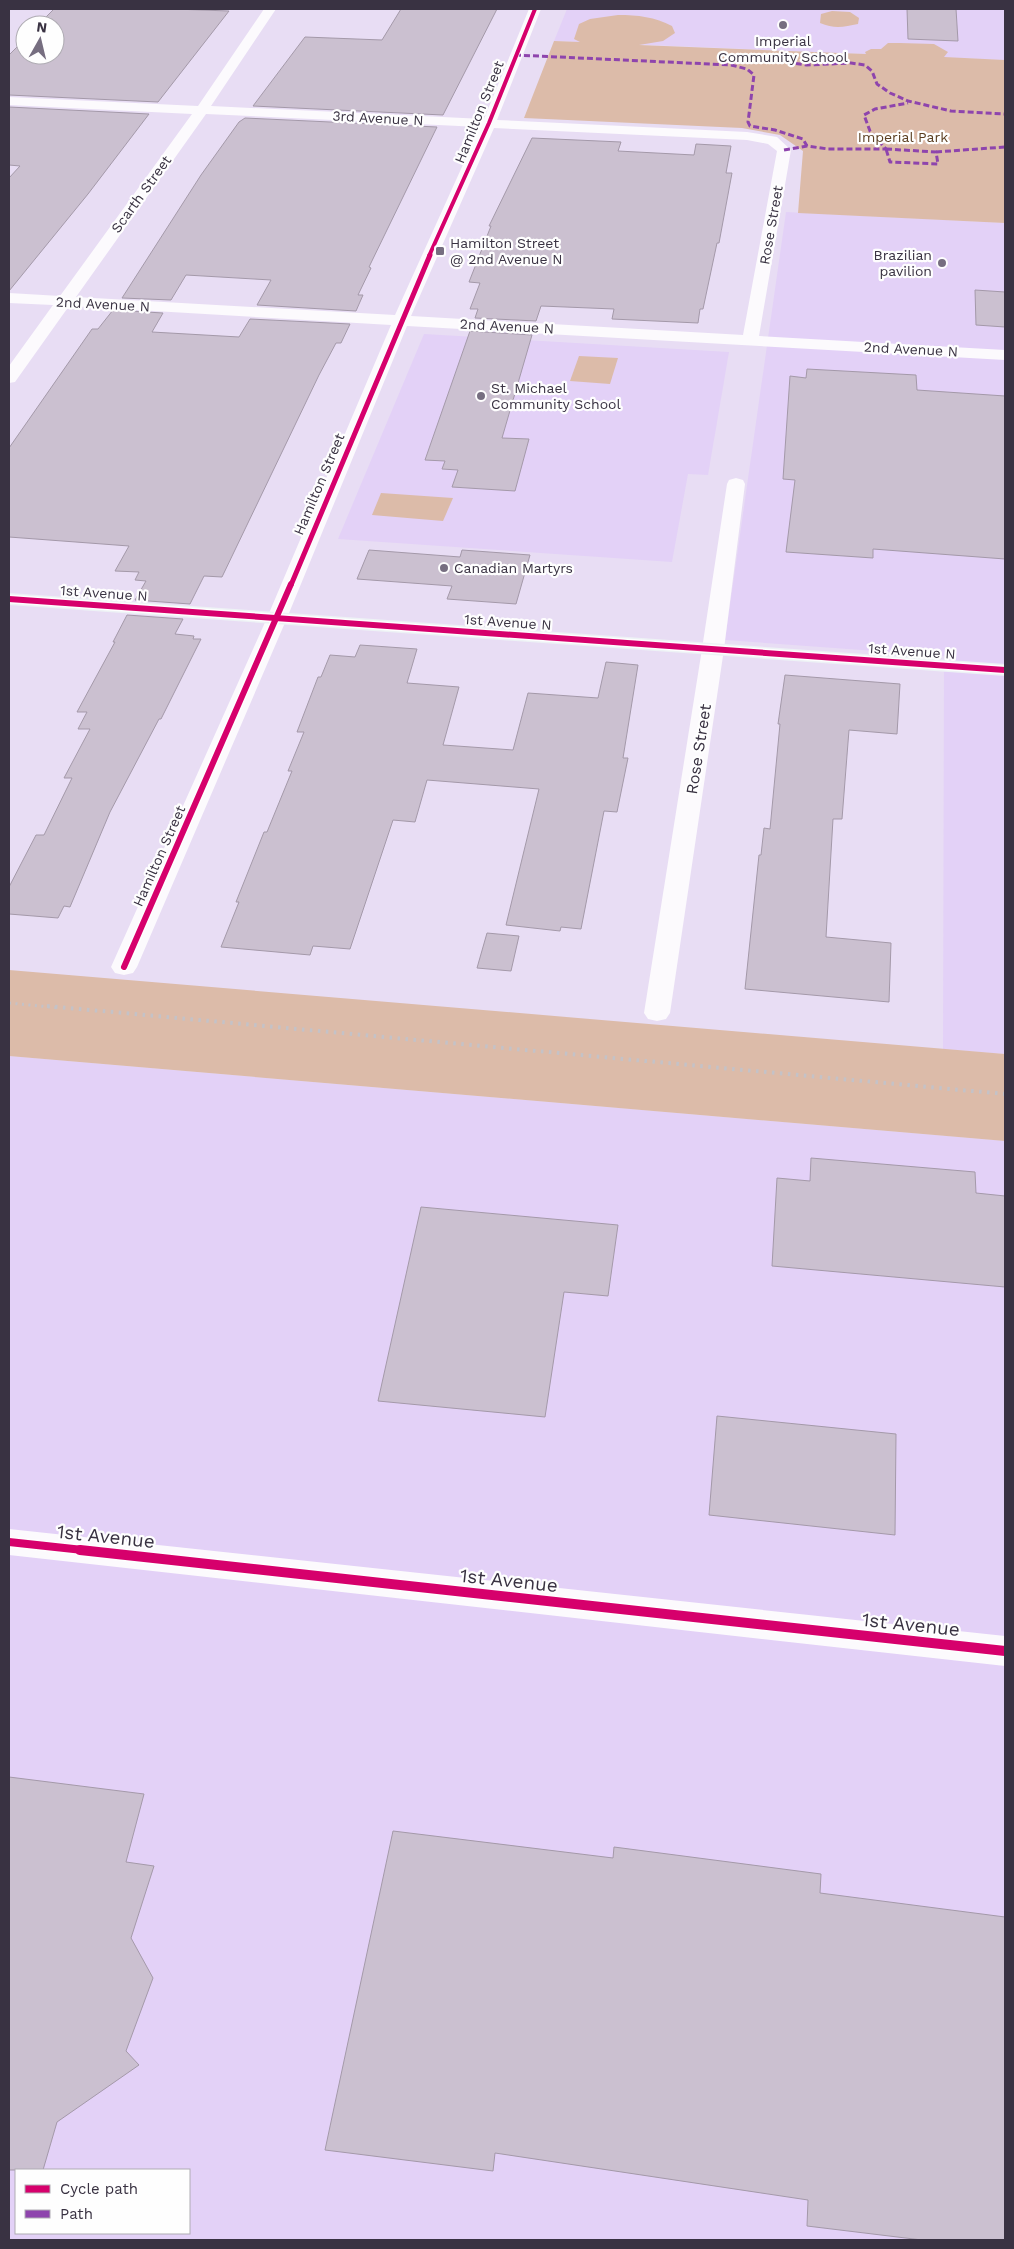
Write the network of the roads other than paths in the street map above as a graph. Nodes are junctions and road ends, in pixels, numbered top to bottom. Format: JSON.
{"nodes":[{"id":1,"x":270,"y":9,"type":"edge"},
{"id":2,"x":535,"y":9,"type":"edge"},
{"id":3,"x":9,"y":101,"type":"edge"},
{"id":4,"x":202,"y":110,"type":"junction"},
{"id":5,"x":489,"y":124,"type":"junction"},
{"id":6,"x":747,"y":136,"type":"joint"},
{"id":7,"x":9,"y":298,"type":"edge"},
{"id":8,"x":63,"y":302,"type":"junction"},
{"id":9,"x":401,"y":320,"type":"junction"},
{"id":10,"x":750,"y":340,"type":"junction"},
{"id":11,"x":1005,"y":355,"type":"edge"},
{"id":12,"x":9,"y":378,"type":"edge"},
{"id":13,"x":736,"y":484,"type":"dead end"},
{"id":14,"x":9,"y":599,"type":"edge"},
{"id":15,"x":276,"y":618,"type":"junction"},
{"id":16,"x":713,"y":649,"type":"junction"},
{"id":17,"x":1005,"y":670,"type":"edge"},
{"id":18,"x":124,"y":967,"type":"dead end"},
{"id":19,"x":657,"y":1013,"type":"dead end"},
{"id":20,"x":9,"y":1542,"type":"edge"},
{"id":21,"x":1005,"y":1651,"type":"edge"}],
"edges":[{"from":1,"to":4,"type":"street","name":"Scarth Street"},
{"from":2,"to":5,"type":"street","name":"Hamilton Street"},
{"from":3,"to":4,"type":"street","name":"3rd Avenue N"},
{"from":4,"to":5,"type":"street","name":"3rd Avenue N"},
{"from":4,"to":8,"type":"street","name":"Scarth Street"},
{"from":5,"to":6,"type":"street","name":"3rd Avenue N"},
{"from":5,"to":9,"type":"street","name":"Hamilton Street"},
{"from":6,"to":10,"type":"street","name":"Rose Street"},
{"from":7,"to":8,"type":"street","name":"2nd Avenue N"},
{"from":8,"to":9,"type":"street","name":"2nd Avenue N"},
{"from":8,"to":12,"type":"street","name":"Scarth Street"},
{"from":9,"to":10,"type":"street","name":"2nd Avenue N"},
{"from":9,"to":15,"type":"street","name":"Hamilton Street"},
{"from":10,"to":11,"type":"street","name":"2nd Avenue N"},
{"from":13,"to":16,"type":"street","name":"Rose Street"},
{"from":14,"to":15,"type":"street","name":"1st Avenue N"},
{"from":15,"to":16,"type":"street","name":"1st Avenue N"},
{"from":15,"to":18,"type":"street","name":"Hamilton Street"},
{"from":16,"to":17,"type":"street","name":"1st Avenue N"},
{"from":16,"to":19,"type":"street","name":"Rose Street"},
{"from":20,"to":21,"type":"street","name":"1st Avenue"}]}
